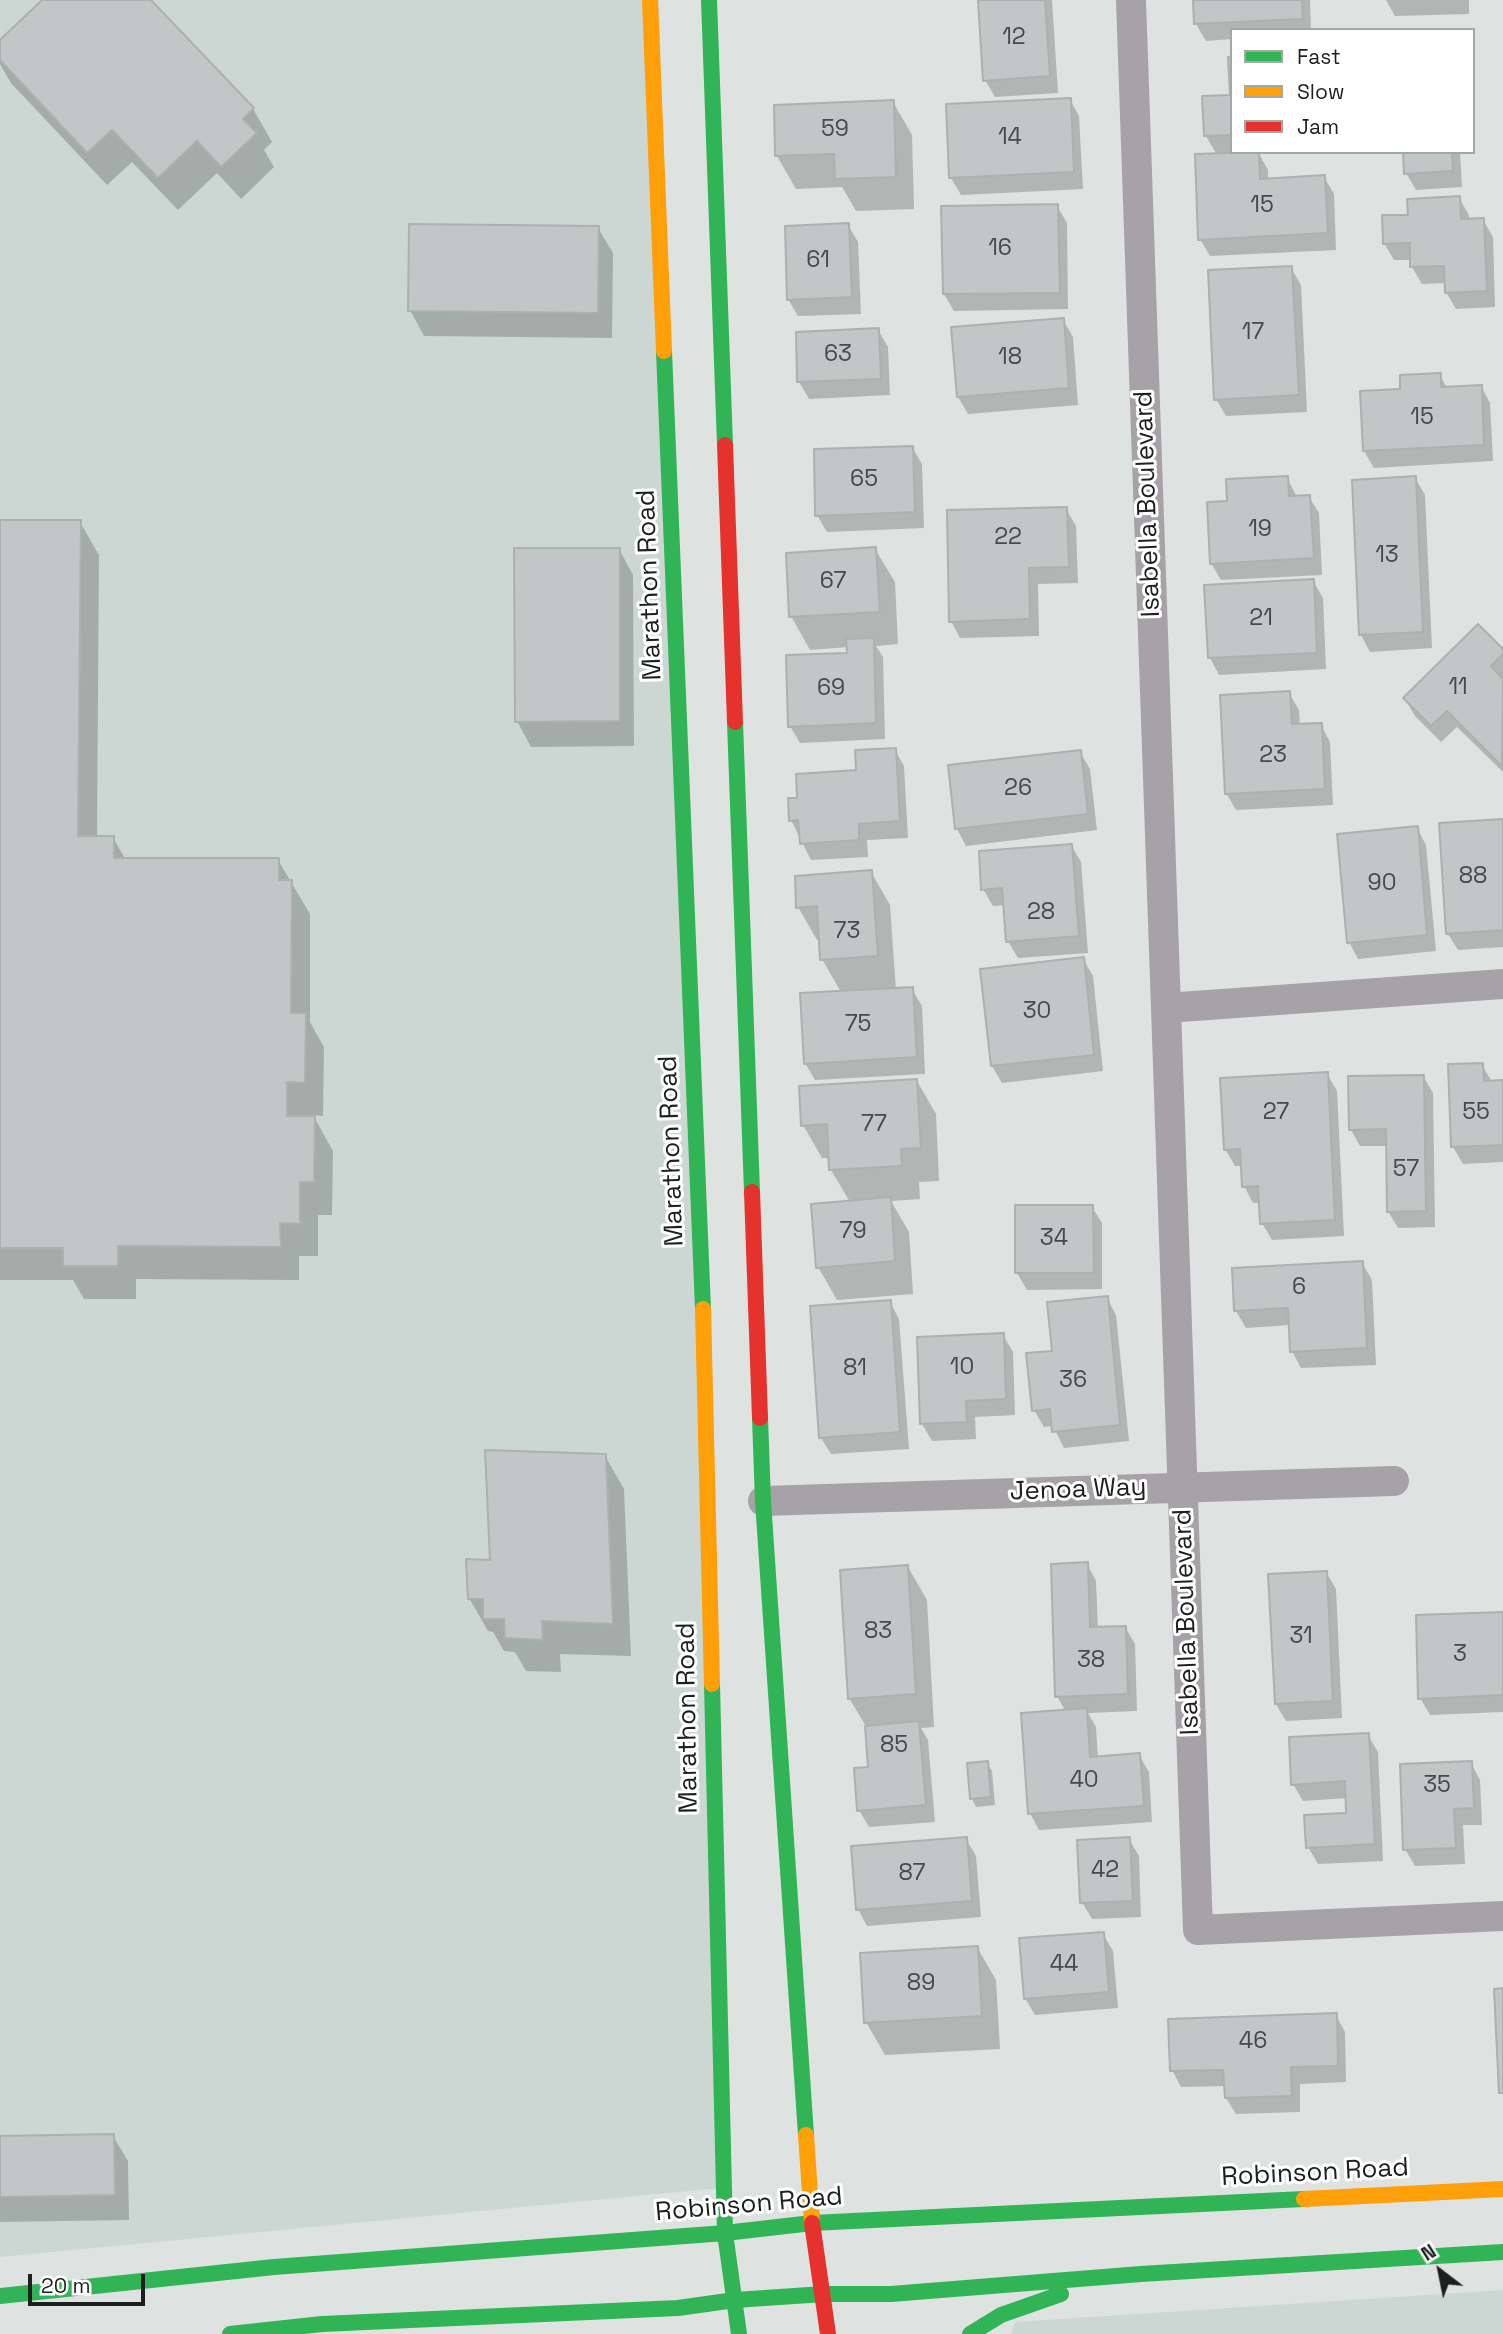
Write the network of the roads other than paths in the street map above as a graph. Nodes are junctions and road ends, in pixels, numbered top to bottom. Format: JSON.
{"nodes":[{"id":1,"x":650,"y":0,"type":"edge"},
{"id":2,"x":709,"y":0,"type":"edge"},
{"id":3,"x":1131,"y":0,"type":"edge"},
{"id":4,"x":1503,"y":984,"type":"edge"},
{"id":5,"x":1166,"y":1008,"type":"junction"},
{"id":6,"x":1394,"y":1482,"type":"dead end"},
{"id":7,"x":1182,"y":1486,"type":"junction"},
{"id":8,"x":763,"y":1501,"type":"junction"},
{"id":9,"x":1503,"y":1916,"type":"edge"},
{"id":10,"x":1503,"y":2189,"type":"edge"},
{"id":11,"x":812,"y":2223,"type":"junction"},
{"id":12,"x":724,"y":2232,"type":"junction"},
{"id":13,"x":1503,"y":2252,"type":"edge"},
{"id":14,"x":1141,"y":2274,"type":"junction"},
{"id":15,"x":824,"y":2294,"type":"junction"},
{"id":16,"x":0,"y":2296,"type":"edge"},
{"id":17,"x":735,"y":2300,"type":"junction"},
{"id":18,"x":230,"y":2334,"type":"edge"},
{"id":19,"x":739,"y":2334,"type":"edge"},
{"id":20,"x":828,"y":2334,"type":"edge"},
{"id":21,"x":970,"y":2334,"type":"edge"}],
"edges":[{"from":1,"to":12,"type":"main road","name":"Marathon Road"},
{"from":2,"to":8,"type":"main road"},
{"from":3,"to":5,"type":"street","name":"Isabella Boulevard"},
{"from":4,"to":5,"type":"street"},
{"from":5,"to":7,"type":"street","name":"Isabella Boulevard"},
{"from":6,"to":7,"type":"street","name":"Jenoa Way"},
{"from":7,"to":8,"type":"street","name":"Jenoa Way"},
{"from":7,"to":9,"type":"street","name":"Isabella Boulevard"},
{"from":8,"to":11,"type":"main road"},
{"from":10,"to":11,"type":"main road","name":"Robinson Road"},
{"from":11,"to":12,"type":"main road","name":"Robinson Road"},
{"from":11,"to":15,"type":"main road"},
{"from":12,"to":16,"type":"main road","name":"Robinson Road"},
{"from":12,"to":17,"type":"main road","name":"Marathon Road"},
{"from":13,"to":14,"type":"main road"},
{"from":14,"to":15,"type":"main road"},
{"from":14,"to":21,"type":"main road"},
{"from":15,"to":17,"type":"main road"},
{"from":15,"to":20,"type":"main road"},
{"from":17,"to":18,"type":"main road"},
{"from":17,"to":19,"type":"main road","name":"Marathon Road"}]}
